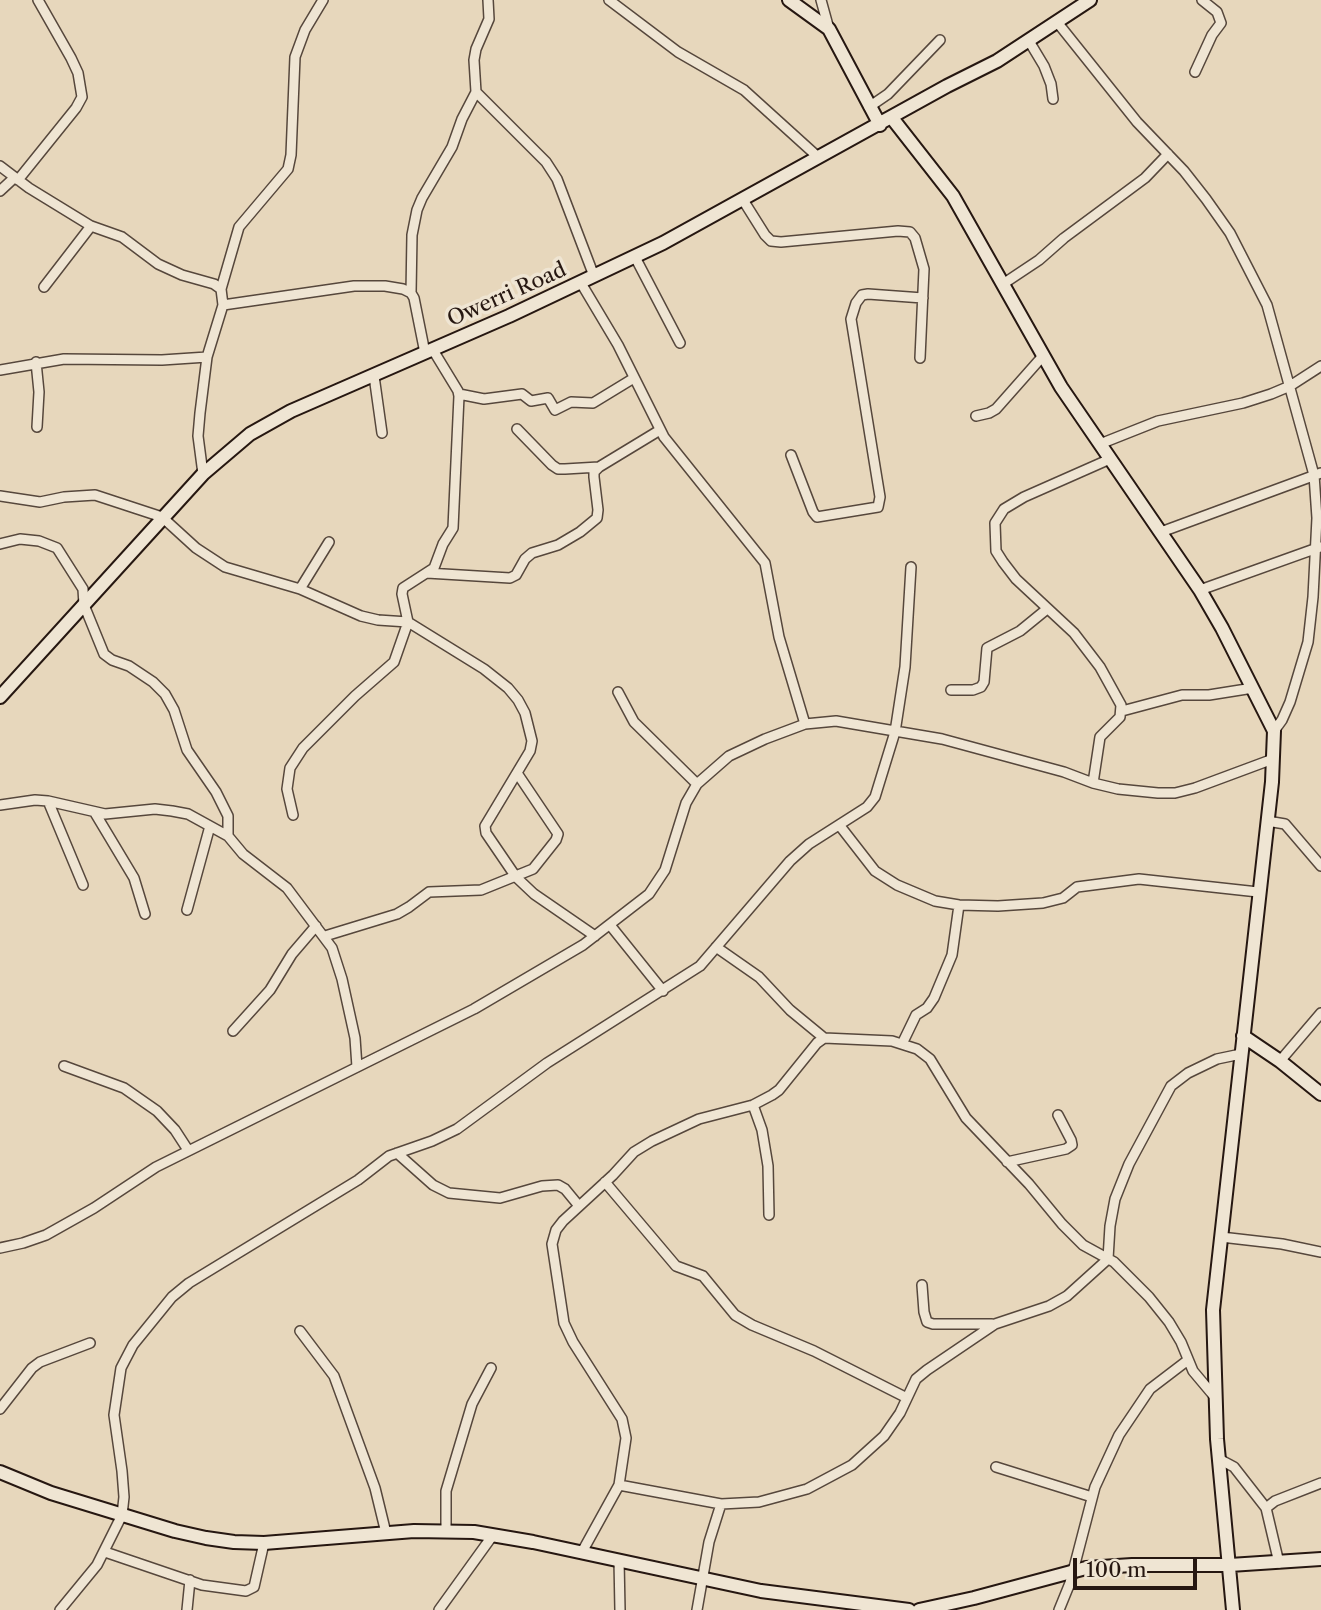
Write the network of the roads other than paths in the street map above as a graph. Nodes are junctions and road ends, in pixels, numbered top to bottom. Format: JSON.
{"nodes":[{"id":1,"x":38,"y":0,"type":"edge"},
{"id":2,"x":323,"y":0,"type":"edge"},
{"id":3,"x":488,"y":0,"type":"edge"},
{"id":4,"x":609,"y":0,"type":"edge"},
{"id":5,"x":789,"y":0,"type":"edge"},
{"id":6,"x":821,"y":0,"type":"edge"},
{"id":7,"x":1090,"y":0,"type":"edge"},
{"id":8,"x":1202,"y":0,"type":"edge"},
{"id":9,"x":1057,"y":23,"type":"junction"},
{"id":10,"x":829,"y":29,"type":"junction"},
{"id":11,"x":940,"y":40,"type":"dead end"},
{"id":12,"x":1029,"y":41,"type":"junction"},
{"id":13,"x":1195,"y":72,"type":"dead end"},
{"id":14,"x":475,"y":92,"type":"junction"},
{"id":15,"x":1053,"y":99,"type":"dead end"},
{"id":16,"x":869,"y":107,"type":"junction"},
{"id":17,"x":892,"y":118,"type":"junction"},
{"id":18,"x":880,"y":125,"type":"junction"},
{"id":19,"x":1168,"y":154,"type":"junction"},
{"id":20,"x":818,"y":157,"type":"junction"},
{"id":21,"x":0,"y":166,"type":"edge"},
{"id":22,"x":16,"y":179,"type":"junction"},
{"id":23,"x":0,"y":191,"type":"edge"},
{"id":24,"x":743,"y":200,"type":"junction"},
{"id":25,"x":91,"y":226,"type":"junction"},
{"id":26,"x":635,"y":257,"type":"junction"},
{"id":27,"x":594,"y":276,"type":"junction"},
{"id":28,"x":581,"y":283,"type":"junction"},
{"id":29,"x":1003,"y":284,"type":"junction"},
{"id":30,"x":44,"y":287,"type":"dead end"},
{"id":31,"x":221,"y":289,"type":"junction"},
{"id":32,"x":411,"y":293,"type":"junction"},
{"id":33,"x":923,"y":298,"type":"junction"},
{"id":34,"x":223,"y":305,"type":"junction"},
{"id":35,"x":680,"y":343,"type":"dead end"},
{"id":36,"x":429,"y":351,"type":"junction"},
{"id":37,"x":207,"y":357,"type":"junction"},
{"id":38,"x":1042,"y":357,"type":"junction"},
{"id":39,"x":920,"y":358,"type":"dead end"},
{"id":40,"x":36,"y":362,"type":"junction"},
{"id":41,"x":1321,"y":366,"type":"edge"},
{"id":42,"x":0,"y":370,"type":"edge"},
{"id":43,"x":373,"y":376,"type":"junction"},
{"id":44,"x":634,"y":378,"type":"junction"},
{"id":45,"x":1290,"y":386,"type":"junction"},
{"id":46,"x":459,"y":394,"type":"junction"},
{"id":47,"x":976,"y":416,"type":"dead end"},
{"id":48,"x":37,"y":426,"type":"dead end"},
{"id":49,"x":517,"y":429,"type":"dead end"},
{"id":50,"x":660,"y":430,"type":"junction"},
{"id":51,"x":382,"y":433,"type":"dead end"},
{"id":52,"x":1100,"y":444,"type":"junction"},
{"id":53,"x":792,"y":455,"type":"dead end"},
{"id":54,"x":1110,"y":459,"type":"junction"},
{"id":55,"x":599,"y":467,"type":"junction"},
{"id":56,"x":202,"y":474,"type":"junction"},
{"id":57,"x":1317,"y":474,"type":"edge"},
{"id":58,"x":0,"y":496,"type":"edge"},
{"id":59,"x":162,"y":517,"type":"junction"},
{"id":60,"x":1161,"y":532,"type":"junction"},
{"id":61,"x":329,"y":542,"type":"dead end"},
{"id":62,"x":0,"y":544,"type":"edge"},
{"id":63,"x":1318,"y":548,"type":"edge"},
{"id":64,"x":911,"y":567,"type":"dead end"},
{"id":65,"x":428,"y":573,"type":"junction"},
{"id":66,"x":300,"y":589,"type":"junction"},
{"id":67,"x":1200,"y":590,"type":"junction"},
{"id":68,"x":84,"y":605,"type":"junction"},
{"id":69,"x":1047,"y":609,"type":"junction"},
{"id":70,"x":408,"y":622,"type":"junction"},
{"id":71,"x":1308,"y":642,"type":"junction"},
{"id":72,"x":1321,"y":643,"type":"edge"},
{"id":73,"x":1253,"y":688,"type":"junction"},
{"id":74,"x":951,"y":690,"type":"dead end"},
{"id":75,"x":618,"y":692,"type":"dead end"},
{"id":76,"x":0,"y":697,"type":"edge"},
{"id":77,"x":1122,"y":711,"type":"junction"},
{"id":78,"x":805,"y":724,"type":"junction"},
{"id":79,"x":1274,"y":731,"type":"junction"},
{"id":80,"x":895,"y":732,"type":"junction"},
{"id":81,"x":1273,"y":760,"type":"junction"},
{"id":82,"x":517,"y":773,"type":"junction"},
{"id":83,"x":1093,"y":782,"type":"junction"},
{"id":84,"x":697,"y":784,"type":"junction"},
{"id":85,"x":48,"y":800,"type":"junction"},
{"id":86,"x":0,"y":805,"type":"edge"},
{"id":87,"x":95,"y":813,"type":"junction"},
{"id":88,"x":293,"y":815,"type":"dead end"},
{"id":89,"x":1267,"y":821,"type":"junction"},
{"id":90,"x":210,"y":826,"type":"junction"},
{"id":91,"x":840,"y":826,"type":"junction"},
{"id":92,"x":228,"y":836,"type":"junction"},
{"id":93,"x":1321,"y":866,"type":"edge"},
{"id":94,"x":516,"y":877,"type":"junction"},
{"id":95,"x":83,"y":885,"type":"dead end"},
{"id":96,"x":1258,"y":892,"type":"junction"},
{"id":97,"x":960,"y":905,"type":"junction"},
{"id":98,"x":187,"y":910,"type":"dead end"},
{"id":99,"x":145,"y":915,"type":"dead end"},
{"id":100,"x":610,"y":925,"type":"junction"},
{"id":101,"x":316,"y":926,"type":"junction"},
{"id":102,"x":325,"y":936,"type":"junction"},
{"id":103,"x":596,"y":936,"type":"junction"},
{"id":104,"x":716,"y":947,"type":"junction"},
{"id":105,"x":663,"y":991,"type":"junction"},
{"id":106,"x":1321,"y":1013,"type":"edge"},
{"id":107,"x":233,"y":1031,"type":"dead end"},
{"id":108,"x":1243,"y":1036,"type":"junction"},
{"id":109,"x":824,"y":1038,"type":"junction"},
{"id":110,"x":902,"y":1044,"type":"junction"},
{"id":111,"x":1241,"y":1054,"type":"junction"},
{"id":112,"x":1280,"y":1061,"type":"junction"},
{"id":113,"x":64,"y":1066,"type":"dead end"},
{"id":114,"x":356,"y":1067,"type":"junction"},
{"id":115,"x":1321,"y":1094,"type":"edge"},
{"id":116,"x":753,"y":1105,"type":"junction"},
{"id":117,"x":1058,"y":1115,"type":"dead end"},
{"id":118,"x":188,"y":1150,"type":"junction"},
{"id":119,"x":397,"y":1153,"type":"junction"},
{"id":120,"x":1007,"y":1162,"type":"junction"},
{"id":121,"x":605,"y":1182,"type":"junction"},
{"id":122,"x":579,"y":1206,"type":"junction"},
{"id":123,"x":769,"y":1215,"type":"dead end"},
{"id":124,"x":1221,"y":1237,"type":"junction"},
{"id":125,"x":0,"y":1248,"type":"edge"},
{"id":126,"x":1321,"y":1252,"type":"edge"},
{"id":127,"x":1108,"y":1259,"type":"junction"},
{"id":128,"x":922,"y":1285,"type":"dead end"},
{"id":129,"x":995,"y":1324,"type":"junction"},
{"id":130,"x":300,"y":1331,"type":"dead end"},
{"id":131,"x":90,"y":1343,"type":"dead end"},
{"id":132,"x":1188,"y":1360,"type":"junction"},
{"id":133,"x":491,"y":1368,"type":"dead end"},
{"id":134,"x":1214,"y":1396,"type":"junction"},
{"id":135,"x":906,"y":1398,"type":"junction"},
{"id":136,"x":0,"y":1409,"type":"edge"},
{"id":137,"x":1219,"y":1459,"type":"junction"},
{"id":138,"x":996,"y":1467,"type":"dead end"},
{"id":139,"x":0,"y":1472,"type":"edge"},
{"id":140,"x":1321,"y":1483,"type":"edge"},
{"id":141,"x":619,"y":1485,"type":"junction"},
{"id":142,"x":1092,"y":1497,"type":"junction"},
{"id":143,"x":721,"y":1504,"type":"junction"},
{"id":144,"x":1266,"y":1508,"type":"junction"},
{"id":145,"x":122,"y":1515,"type":"junction"},
{"id":146,"x":446,"y":1530,"type":"junction"},
{"id":147,"x":386,"y":1533,"type":"junction"},
{"id":148,"x":493,"y":1535,"type":"junction"},
{"id":149,"x":264,"y":1543,"type":"junction"},
{"id":150,"x":105,"y":1552,"type":"junction"},
{"id":151,"x":582,"y":1552,"type":"junction"},
{"id":152,"x":1321,"y":1559,"type":"edge"},
{"id":153,"x":619,"y":1560,"type":"junction"},
{"id":154,"x":1279,"y":1563,"type":"junction"},
{"id":155,"x":1230,"y":1565,"type":"junction"},
{"id":156,"x":1074,"y":1570,"type":"junction"},
{"id":157,"x":701,"y":1578,"type":"junction"},
{"id":158,"x":190,"y":1580,"type":"junction"},
{"id":159,"x":862,"y":1608,"type":"edge"},
{"id":160,"x":61,"y":1610,"type":"edge"},
{"id":161,"x":187,"y":1610,"type":"edge"},
{"id":162,"x":439,"y":1610,"type":"edge"},
{"id":163,"x":620,"y":1610,"type":"edge"},
{"id":164,"x":696,"y":1610,"type":"edge"},
{"id":165,"x":909,"y":1610,"type":"edge"},
{"id":166,"x":919,"y":1610,"type":"edge"},
{"id":167,"x":1059,"y":1610,"type":"edge"},
{"id":168,"x":1233,"y":1610,"type":"edge"}],
"edges":[{"from":1,"to":22,"type":"street"},
{"from":2,"to":31,"type":"street"},
{"from":3,"to":14,"type":"street"},
{"from":4,"to":20,"type":"street"},
{"from":5,"to":10,"type":"main road"},
{"from":6,"to":10,"type":"street"},
{"from":7,"to":9,"type":"main road","name":"Owerri Road"},
{"from":8,"to":13,"type":"street"},
{"from":9,"to":12,"type":"main road","name":"Owerri Road"},
{"from":9,"to":19,"type":"street"},
{"from":10,"to":16,"type":"main road"},
{"from":11,"to":16,"type":"street"},
{"from":12,"to":15,"type":"street"},
{"from":12,"to":17,"type":"main road","name":"Owerri Road"},
{"from":14,"to":27,"type":"street"},
{"from":14,"to":32,"type":"street"},
{"from":16,"to":18,"type":"main road"},
{"from":17,"to":18,"type":"main road","name":"Owerri Road"},
{"from":17,"to":29,"type":"main road"},
{"from":18,"to":20,"type":"main road","name":"Owerri Road"},
{"from":19,"to":29,"type":"street"},
{"from":19,"to":45,"type":"street"},
{"from":20,"to":24,"type":"main road","name":"Owerri Road"},
{"from":21,"to":22,"type":"street"},
{"from":22,"to":23,"type":"street"},
{"from":22,"to":25,"type":"street"},
{"from":24,"to":26,"type":"main road","name":"Owerri Road"},
{"from":24,"to":33,"type":"street"},
{"from":25,"to":30,"type":"street"},
{"from":25,"to":31,"type":"street"},
{"from":26,"to":27,"type":"main road","name":"Owerri Road"},
{"from":26,"to":35,"type":"street"},
{"from":27,"to":28,"type":"main road","name":"Owerri Road"},
{"from":28,"to":36,"type":"main road","name":"Owerri Road"},
{"from":28,"to":44,"type":"street"},
{"from":29,"to":38,"type":"main road"},
{"from":31,"to":34,"type":"street"},
{"from":32,"to":34,"type":"street"},
{"from":32,"to":36,"type":"street"},
{"from":33,"to":39,"type":"street"},
{"from":33,"to":53,"type":"street"},
{"from":34,"to":37,"type":"street"},
{"from":36,"to":43,"type":"main road","name":"Owerri Road"},
{"from":36,"to":46,"type":"street"},
{"from":37,"to":40,"type":"street"},
{"from":37,"to":56,"type":"street"},
{"from":38,"to":47,"type":"street"},
{"from":38,"to":52,"type":"main road"},
{"from":40,"to":42,"type":"street"},
{"from":40,"to":48,"type":"street"},
{"from":41,"to":45,"type":"street"},
{"from":43,"to":51,"type":"street"},
{"from":43,"to":56,"type":"main road","name":"Owerri Road"},
{"from":44,"to":46,"type":"street"},
{"from":44,"to":50,"type":"street"},
{"from":45,"to":52,"type":"street"},
{"from":45,"to":57,"type":"street"},
{"from":46,"to":65,"type":"street"},
{"from":49,"to":55,"type":"street"},
{"from":50,"to":55,"type":"street"},
{"from":50,"to":78,"type":"street"},
{"from":52,"to":54,"type":"main road"},
{"from":54,"to":60,"type":"main road"},
{"from":54,"to":69,"type":"street"},
{"from":55,"to":65,"type":"street"},
{"from":56,"to":59,"type":"main road","name":"Owerri Road"},
{"from":57,"to":60,"type":"street"},
{"from":57,"to":63,"type":"street"},
{"from":58,"to":59,"type":"street"},
{"from":59,"to":66,"type":"street"},
{"from":59,"to":68,"type":"main road","name":"Owerri Road"},
{"from":60,"to":67,"type":"main road"},
{"from":61,"to":66,"type":"street"},
{"from":62,"to":68,"type":"street"},
{"from":63,"to":67,"type":"street"},
{"from":63,"to":71,"type":"street"},
{"from":64,"to":80,"type":"street"},
{"from":65,"to":70,"type":"street"},
{"from":66,"to":70,"type":"street"},
{"from":67,"to":73,"type":"main road"},
{"from":68,"to":76,"type":"main road","name":"Owerri Road"},
{"from":68,"to":92,"type":"street"},
{"from":69,"to":74,"type":"street"},
{"from":69,"to":77,"type":"street"},
{"from":70,"to":82,"type":"street"},
{"from":70,"to":88,"type":"street"},
{"from":71,"to":72,"type":"street"},
{"from":71,"to":79,"type":"street"},
{"from":73,"to":77,"type":"street"},
{"from":73,"to":79,"type":"main road"},
{"from":75,"to":84,"type":"street"},
{"from":77,"to":83,"type":"street"},
{"from":78,"to":80,"type":"street"},
{"from":78,"to":84,"type":"street"},
{"from":79,"to":81,"type":"main road"},
{"from":80,"to":83,"type":"street"},
{"from":80,"to":91,"type":"street"},
{"from":81,"to":83,"type":"street"},
{"from":81,"to":89,"type":"main road"},
{"from":82,"to":94,"type":"street"},
{"from":82,"to":94,"type":"street"},
{"from":84,"to":100,"type":"street"},
{"from":85,"to":86,"type":"street"},
{"from":85,"to":87,"type":"street"},
{"from":85,"to":95,"type":"street"},
{"from":87,"to":90,"type":"street"},
{"from":87,"to":99,"type":"street"},
{"from":89,"to":93,"type":"street"},
{"from":89,"to":96,"type":"main road"},
{"from":90,"to":92,"type":"street"},
{"from":90,"to":98,"type":"street"},
{"from":91,"to":97,"type":"street"},
{"from":91,"to":104,"type":"street"},
{"from":92,"to":101,"type":"street"},
{"from":94,"to":102,"type":"street"},
{"from":94,"to":103,"type":"street"},
{"from":96,"to":97,"type":"street"},
{"from":96,"to":108,"type":"main road"},
{"from":97,"to":110,"type":"street"},
{"from":100,"to":103,"type":"street"},
{"from":100,"to":105,"type":"street"},
{"from":101,"to":102,"type":"street"},
{"from":101,"to":107,"type":"street"},
{"from":102,"to":114,"type":"street"},
{"from":103,"to":114,"type":"street"},
{"from":104,"to":105,"type":"street"},
{"from":104,"to":109,"type":"street"},
{"from":105,"to":119,"type":"street"},
{"from":106,"to":112,"type":"street"},
{"from":108,"to":111,"type":"main road"},
{"from":108,"to":112,"type":"main road"},
{"from":109,"to":110,"type":"street"},
{"from":109,"to":116,"type":"street"},
{"from":110,"to":120,"type":"street"},
{"from":111,"to":124,"type":"main road"},
{"from":111,"to":127,"type":"street"},
{"from":112,"to":115,"type":"main road"},
{"from":113,"to":118,"type":"street"},
{"from":114,"to":118,"type":"street"},
{"from":116,"to":121,"type":"street"},
{"from":116,"to":123,"type":"street"},
{"from":117,"to":120,"type":"street"},
{"from":118,"to":125,"type":"street"},
{"from":119,"to":122,"type":"street"},
{"from":119,"to":145,"type":"street"},
{"from":120,"to":127,"type":"street"},
{"from":121,"to":122,"type":"street"},
{"from":121,"to":135,"type":"street"},
{"from":122,"to":141,"type":"street"},
{"from":124,"to":126,"type":"street"},
{"from":124,"to":134,"type":"main road"},
{"from":127,"to":129,"type":"street"},
{"from":127,"to":132,"type":"street"},
{"from":128,"to":129,"type":"street"},
{"from":129,"to":135,"type":"street"},
{"from":130,"to":147,"type":"street"},
{"from":131,"to":136,"type":"street"},
{"from":132,"to":134,"type":"street"},
{"from":132,"to":142,"type":"street"},
{"from":133,"to":146,"type":"street"},
{"from":134,"to":137,"type":"main road"},
{"from":135,"to":143,"type":"street"},
{"from":137,"to":144,"type":"street"},
{"from":137,"to":155,"type":"main road"},
{"from":138,"to":142,"type":"street"},
{"from":139,"to":145,"type":"main road"},
{"from":140,"to":144,"type":"street"},
{"from":141,"to":143,"type":"street"},
{"from":141,"to":151,"type":"street"},
{"from":142,"to":156,"type":"street"},
{"from":143,"to":157,"type":"street"},
{"from":144,"to":154,"type":"street"},
{"from":145,"to":149,"type":"main road"},
{"from":145,"to":150,"type":"street"},
{"from":146,"to":147,"type":"main road"},
{"from":146,"to":148,"type":"main road"},
{"from":147,"to":149,"type":"main road"},
{"from":148,"to":151,"type":"main road"},
{"from":148,"to":162,"type":"street"},
{"from":149,"to":158,"type":"street"},
{"from":150,"to":158,"type":"street"},
{"from":150,"to":160,"type":"street"},
{"from":151,"to":153,"type":"main road"},
{"from":152,"to":154,"type":"main road"},
{"from":153,"to":157,"type":"main road"},
{"from":153,"to":163,"type":"street"},
{"from":154,"to":155,"type":"main road"},
{"from":155,"to":156,"type":"main road"},
{"from":155,"to":168,"type":"main road"},
{"from":156,"to":166,"type":"main road"},
{"from":156,"to":167,"type":"street"},
{"from":157,"to":159,"type":"main road"},
{"from":157,"to":164,"type":"street"},
{"from":158,"to":161,"type":"street"},
{"from":159,"to":165,"type":"main road"}]}
